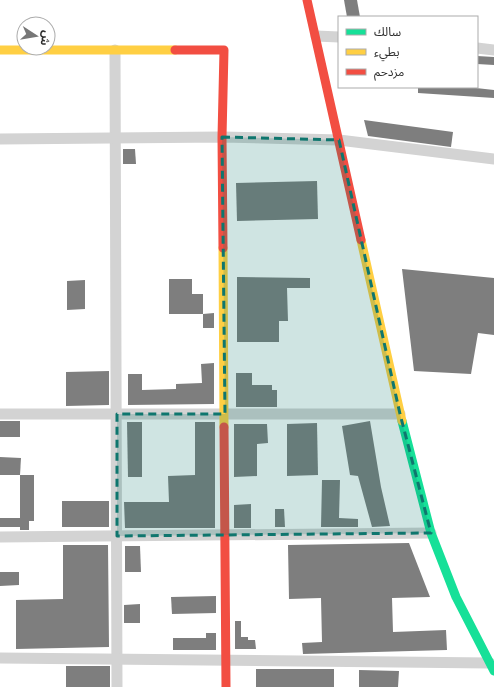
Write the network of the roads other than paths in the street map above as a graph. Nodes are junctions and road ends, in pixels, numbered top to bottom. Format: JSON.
{"nodes":[{"id":1,"x":307,"y":0,"type":"edge"},
{"id":2,"x":316,"y":36,"type":"junction"},
{"id":3,"x":338,"y":37,"type":"edge"},
{"id":4,"x":478,"y":48,"type":"edge"},
{"id":5,"x":0,"y":50,"type":"edge"},
{"id":6,"x":115,"y":50,"type":"junction"},
{"id":7,"x":494,"y":50,"type":"edge"},
{"id":8,"x":116,"y":137,"type":"junction"},
{"id":9,"x":222,"y":137,"type":"junction"},
{"id":10,"x":0,"y":139,"type":"edge"},
{"id":11,"x":339,"y":140,"type":"junction"},
{"id":12,"x":494,"y":159,"type":"edge"},
{"id":13,"x":0,"y":414,"type":"edge"},
{"id":14,"x":117,"y":414,"type":"junction"},
{"id":15,"x":225,"y":414,"type":"junction"},
{"id":16,"x":400,"y":414,"type":"junction"},
{"id":17,"x":431,"y":533,"type":"junction"},
{"id":18,"x":226,"y":534,"type":"junction"},
{"id":19,"x":117,"y":536,"type":"junction"},
{"id":20,"x":0,"y":537,"type":"edge"},
{"id":21,"x":0,"y":658,"type":"edge"},
{"id":22,"x":117,"y":659,"type":"junction"},
{"id":23,"x":226,"y":660,"type":"junction"},
{"id":24,"x":492,"y":667,"type":"edge"},
{"id":25,"x":117,"y":687,"type":"edge"},
{"id":26,"x":226,"y":687,"type":"edge"}],
"edges":[{"from":1,"to":2,"type":"street"},
{"from":2,"to":3,"type":"street"},
{"from":2,"to":11,"type":"street"},
{"from":4,"to":7,"type":"street"},
{"from":5,"to":6,"type":"street"},
{"from":6,"to":8,"type":"street"},
{"from":6,"to":9,"type":"street"},
{"from":8,"to":9,"type":"street"},
{"from":8,"to":10,"type":"street"},
{"from":8,"to":14,"type":"street"},
{"from":9,"to":11,"type":"street"},
{"from":9,"to":15,"type":"street"},
{"from":11,"to":12,"type":"street"},
{"from":11,"to":16,"type":"street"},
{"from":13,"to":14,"type":"street"},
{"from":14,"to":15,"type":"street"},
{"from":14,"to":19,"type":"street"},
{"from":15,"to":16,"type":"street"},
{"from":15,"to":18,"type":"street"},
{"from":16,"to":17,"type":"street"},
{"from":17,"to":18,"type":"street"},
{"from":17,"to":24,"type":"street"},
{"from":18,"to":19,"type":"street"},
{"from":18,"to":23,"type":"street"},
{"from":19,"to":20,"type":"street"},
{"from":19,"to":22,"type":"street"},
{"from":21,"to":22,"type":"street"},
{"from":22,"to":23,"type":"street"},
{"from":22,"to":25,"type":"street"},
{"from":23,"to":24,"type":"street"},
{"from":23,"to":26,"type":"street"}]}
